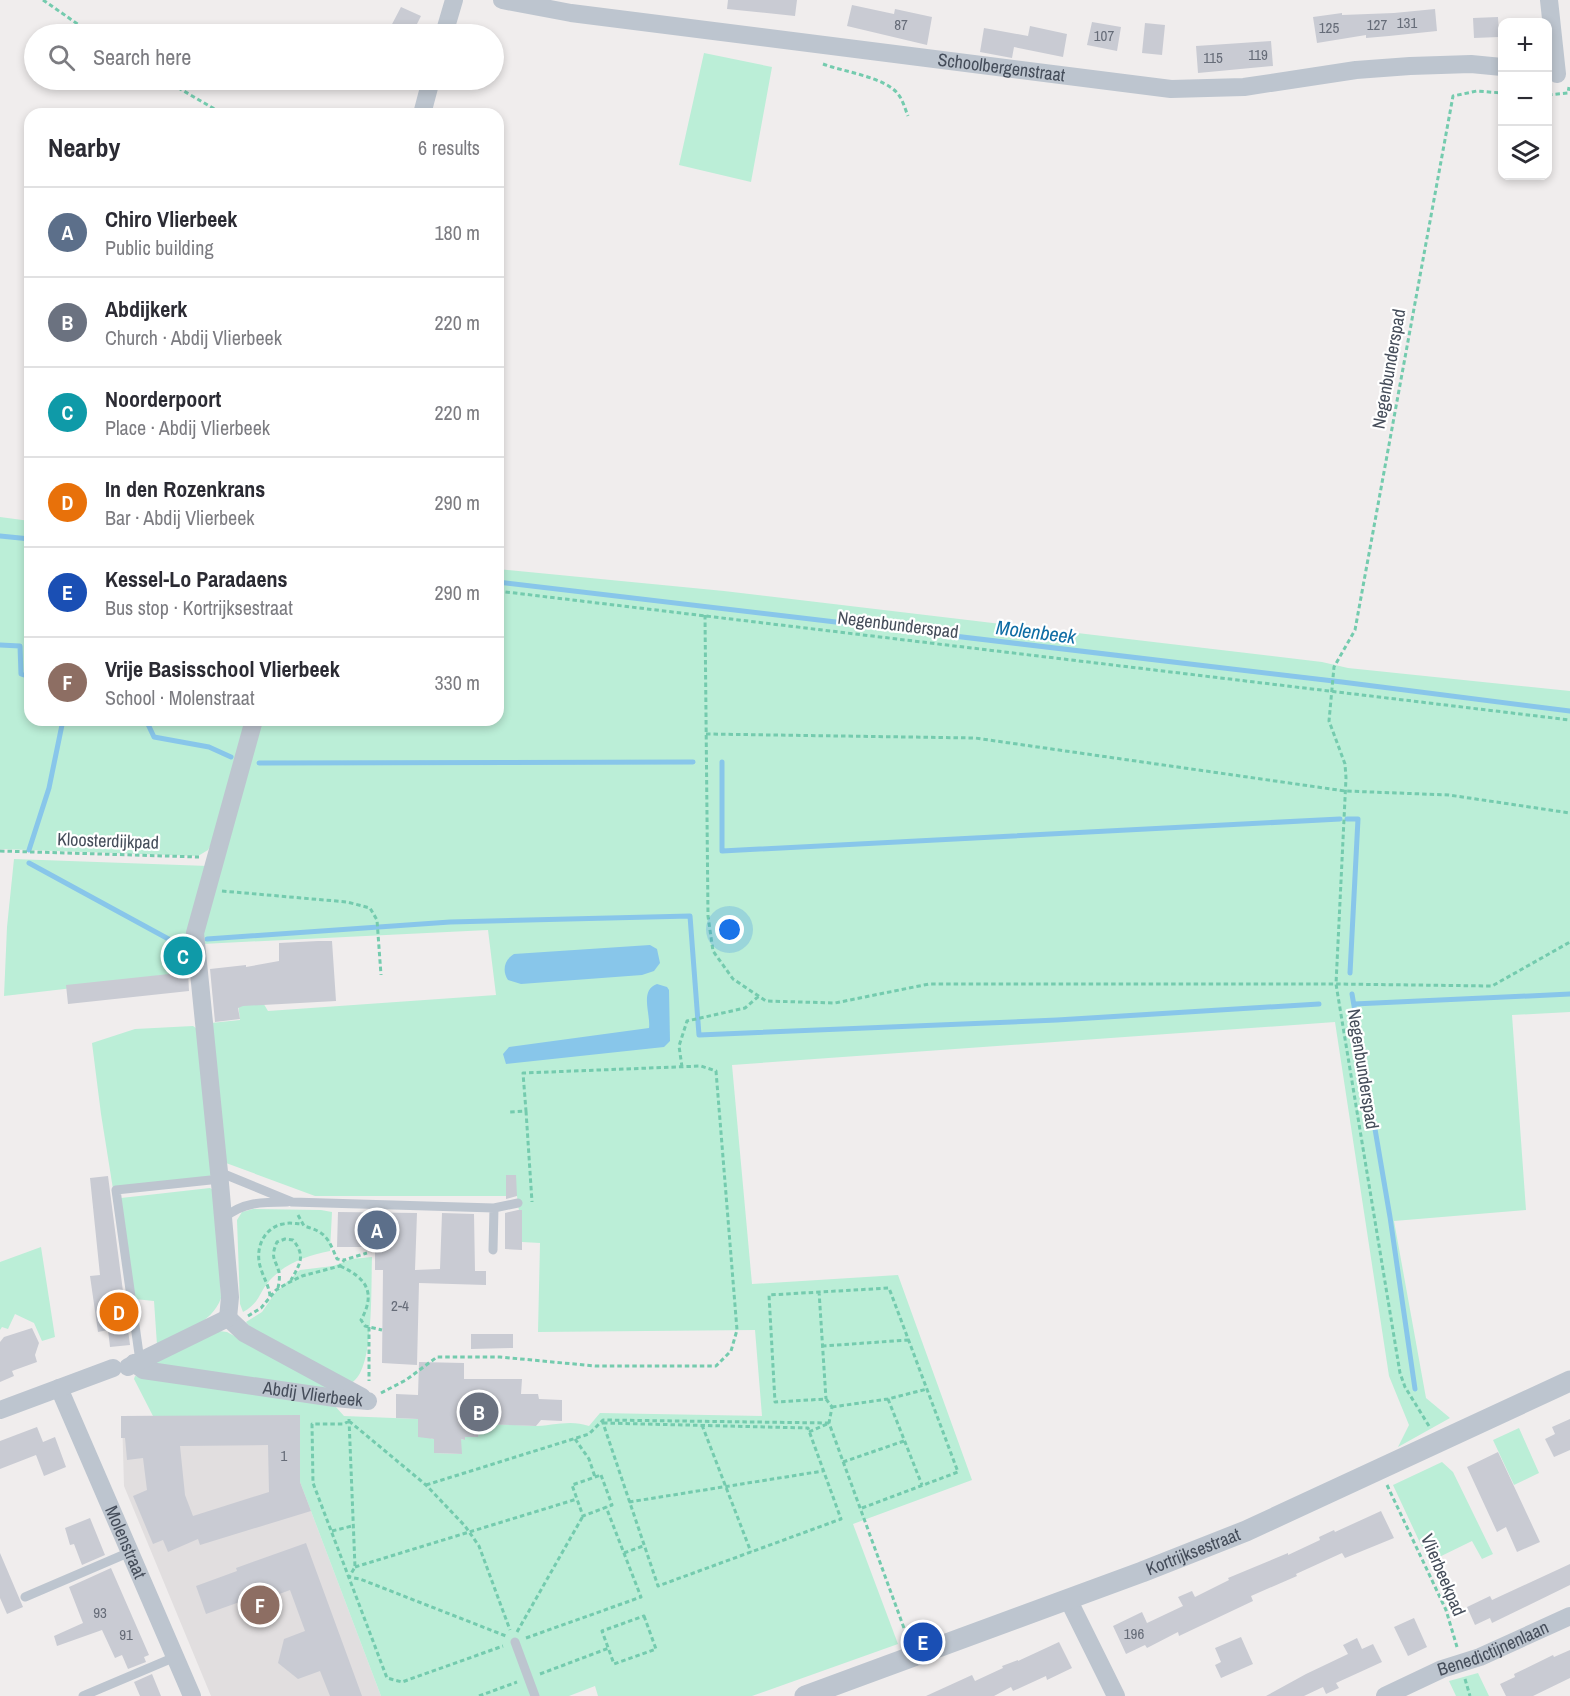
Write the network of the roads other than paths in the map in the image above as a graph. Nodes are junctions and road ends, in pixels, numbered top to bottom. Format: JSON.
{"nodes":[{"id":1,"x":454,"y":0,"type":"edge"},
{"id":2,"x":502,"y":0,"type":"edge"},
{"id":3,"x":1549,"y":0,"type":"edge"},
{"id":4,"x":447,"y":24,"type":"edge"},
{"id":5,"x":1498,"y":67,"type":"edge"},
{"id":6,"x":1558,"y":75,"type":"edge"},
{"id":7,"x":429,"y":90,"type":"edge"},
{"id":8,"x":424,"y":108,"type":"edge"},
{"id":9,"x":252,"y":726,"type":"edge"},
{"id":10,"x":220,"y":1175,"type":"junction"},
{"id":11,"x":292,"y":1202,"type":"junction"},
{"id":12,"x":518,"y":1203,"type":"road end"},
{"id":13,"x":494,"y":1208,"type":"junction"},
{"id":14,"x":224,"y":1219,"type":"junction"},
{"id":15,"x":493,"y":1250,"type":"dead end"},
{"id":16,"x":228,"y":1318,"type":"junction"},
{"id":17,"x":128,"y":1365,"type":"junction"},
{"id":18,"x":1570,"y":1381,"type":"edge"},
{"id":19,"x":59,"y":1388,"type":"junction"},
{"id":20,"x":0,"y":1410,"type":"edge"},
{"id":21,"x":130,"y":1552,"type":"junction"},
{"id":22,"x":25,"y":1597,"type":"dead end"},
{"id":23,"x":1068,"y":1599,"type":"junction"},
{"id":24,"x":1570,"y":1616,"type":"edge"},
{"id":25,"x":515,"y":1642,"type":"road end"},
{"id":26,"x":176,"y":1657,"type":"junction"},
{"id":27,"x":83,"y":1696,"type":"edge"},
{"id":28,"x":192,"y":1696,"type":"edge"},
{"id":29,"x":535,"y":1696,"type":"edge"},
{"id":30,"x":805,"y":1696,"type":"edge"},
{"id":31,"x":1116,"y":1696,"type":"edge"},
{"id":32,"x":1385,"y":1696,"type":"edge"}],
"edges":[{"from":1,"to":4,"type":"street"},
{"from":2,"to":5,"type":"street","name":"Schoolbergenstraat"},
{"from":3,"to":6,"type":"street"},
{"from":7,"to":8,"type":"street"},
{"from":9,"to":10,"type":"street"},
{"from":10,"to":11,"type":"lane"},
{"from":10,"to":14,"type":"street"},
{"from":10,"to":17,"type":"lane"},
{"from":11,"to":13,"type":"lane"},
{"from":11,"to":14,"type":"lane"},
{"from":12,"to":13,"type":"lane"},
{"from":13,"to":15,"type":"lane"},
{"from":14,"to":16,"type":"street"},
{"from":16,"to":17,"type":"street"},
{"from":16,"to":17,"type":"street","name":"Abdij Vlierbeek"},
{"from":17,"to":19,"type":"street"},
{"from":18,"to":23,"type":"street","name":"Kortrijksestraat"},
{"from":19,"to":20,"type":"street"},
{"from":19,"to":21,"type":"street","name":"Molenstraat"},
{"from":21,"to":22,"type":"lane"},
{"from":21,"to":26,"type":"street","name":"Molenstraat"},
{"from":23,"to":30,"type":"street","name":"Kortrijksestraat"},
{"from":23,"to":31,"type":"street"},
{"from":24,"to":32,"type":"street","name":"Benedictijnenlaan"},
{"from":25,"to":29,"type":"lane"},
{"from":26,"to":27,"type":"lane"},
{"from":26,"to":28,"type":"street","name":"Molenstraat"}]}
